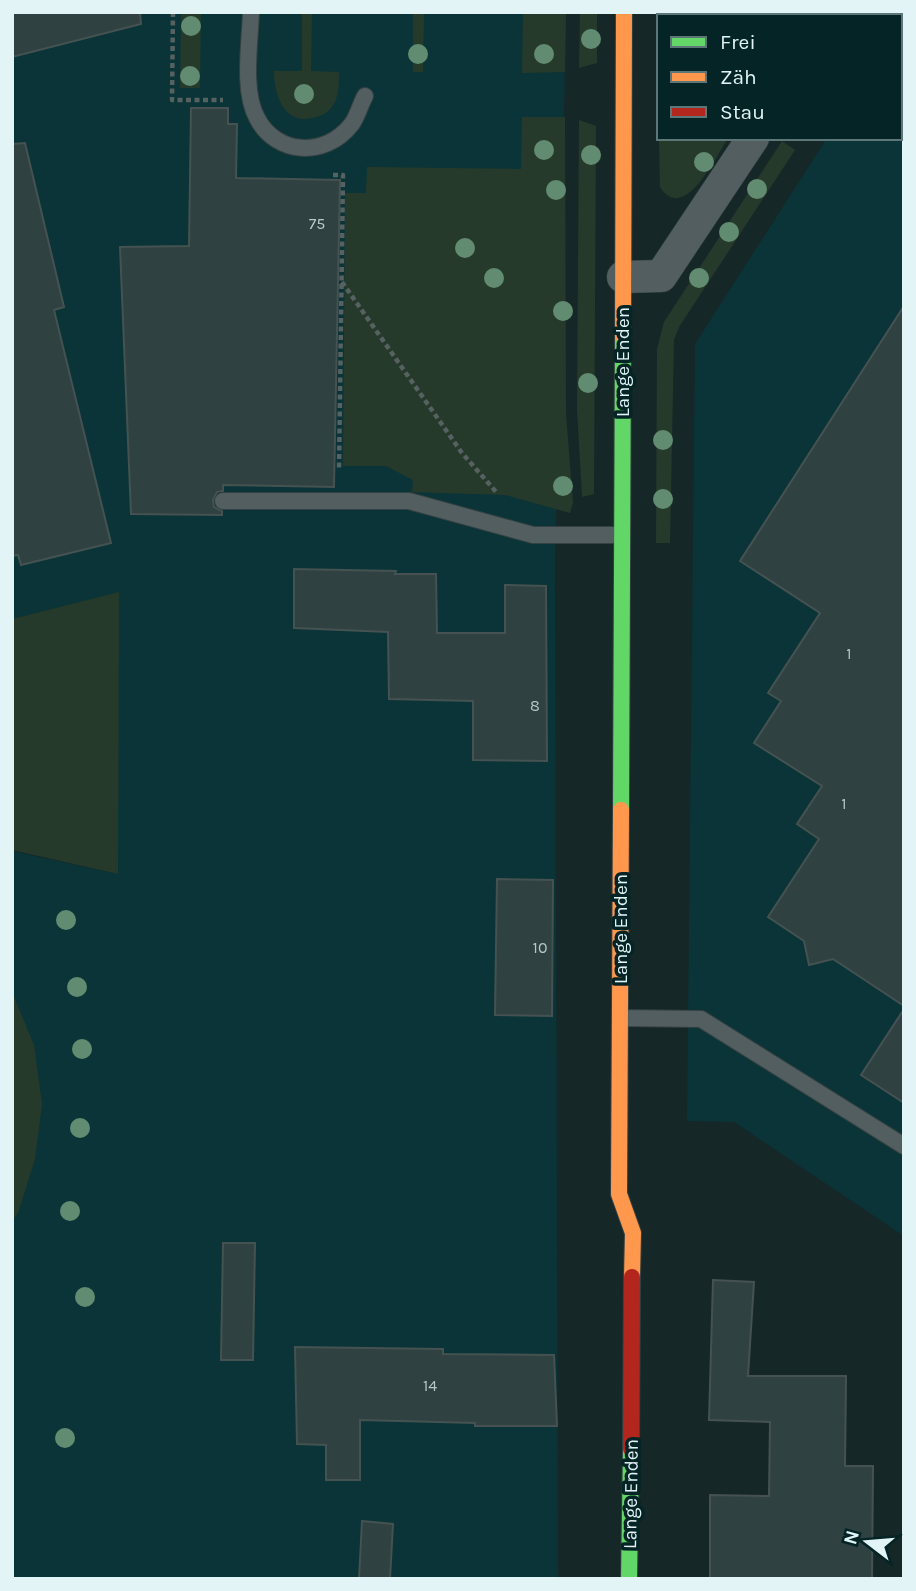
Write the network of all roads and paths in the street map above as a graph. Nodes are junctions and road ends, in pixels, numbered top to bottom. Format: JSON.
{"nodes":[{"id":1,"x":173,"y":12,"type":"edge"},
{"id":2,"x":251,"y":12,"type":"edge"},
{"id":3,"x":624,"y":12,"type":"edge"},
{"id":4,"x":365,"y":96,"type":"dead end"},
{"id":5,"x":252,"y":100,"type":"junction"},
{"id":6,"x":751,"y":140,"type":"edge"},
{"id":7,"x":331,"y":174,"type":"dead end"},
{"id":8,"x":623,"y":277,"type":"junction"},
{"id":9,"x":341,"y":281,"type":"junction"},
{"id":10,"x":339,"y":472,"type":"dead end"},
{"id":11,"x":223,"y":501,"type":"dead end"},
{"id":12,"x":533,"y":535,"type":"junction"},
{"id":13,"x":621,"y":535,"type":"junction"},
{"id":14,"x":620,"y":1018,"type":"junction"},
{"id":15,"x":904,"y":1146,"type":"edge"},
{"id":16,"x":629,"y":1579,"type":"edge"}],
"edges":[{"from":1,"to":5,"type":"path"},
{"from":2,"to":5,"type":"lane"},
{"from":3,"to":8,"type":"street","name":"Lange Enden"},
{"from":4,"to":5,"type":"lane"},
{"from":6,"to":8,"type":"street"},
{"from":7,"to":9,"type":"path"},
{"from":8,"to":13,"type":"street","name":"Lange Enden"},
{"from":9,"to":10,"type":"path"},
{"from":9,"to":12,"type":"path"},
{"from":11,"to":12,"type":"lane"},
{"from":12,"to":13,"type":"lane"},
{"from":13,"to":14,"type":"street","name":"Lange Enden"},
{"from":14,"to":15,"type":"lane"},
{"from":14,"to":16,"type":"street","name":"Lange Enden"}]}
